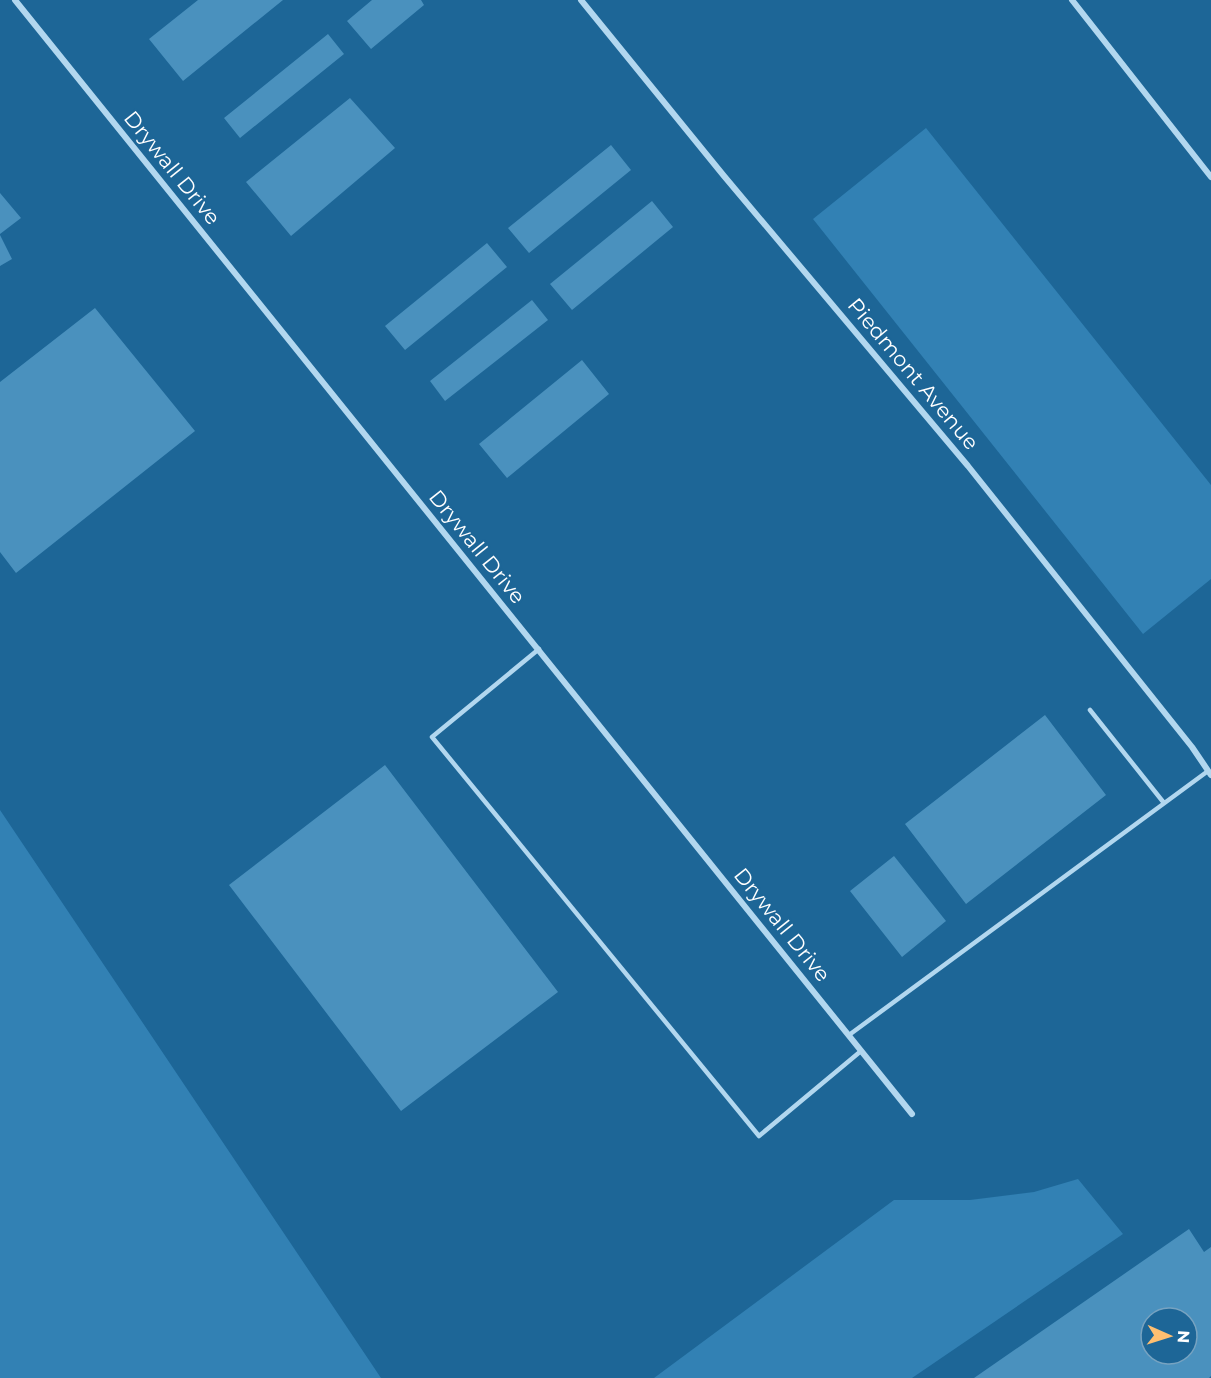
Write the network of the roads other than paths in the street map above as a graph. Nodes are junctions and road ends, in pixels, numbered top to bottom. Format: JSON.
{"nodes":[{"id":1,"x":15,"y":0,"type":"edge"},
{"id":2,"x":580,"y":0,"type":"edge"},
{"id":3,"x":1072,"y":0,"type":"edge"},
{"id":4,"x":1211,"y":177,"type":"edge"},
{"id":5,"x":538,"y":650,"type":"junction"},
{"id":6,"x":1090,"y":710,"type":"dead end"},
{"id":7,"x":1209,"y":773,"type":"edge"},
{"id":8,"x":1164,"y":803,"type":"junction"},
{"id":9,"x":849,"y":1035,"type":"junction"},
{"id":10,"x":861,"y":1051,"type":"junction"},
{"id":11,"x":912,"y":1114,"type":"dead end"}],
"edges":[{"from":1,"to":5,"type":"street","name":"Drywall Drive"},
{"from":2,"to":7,"type":"street","name":"Piedmont Avenue"},
{"from":3,"to":4,"type":"street"},
{"from":5,"to":9,"type":"street","name":"Drywall Drive"},
{"from":5,"to":10,"type":"lane"},
{"from":6,"to":8,"type":"lane"},
{"from":7,"to":8,"type":"lane"},
{"from":8,"to":9,"type":"lane"},
{"from":9,"to":10,"type":"street","name":"Drywall Drive"},
{"from":10,"to":11,"type":"street","name":"Drywall Drive"}]}
